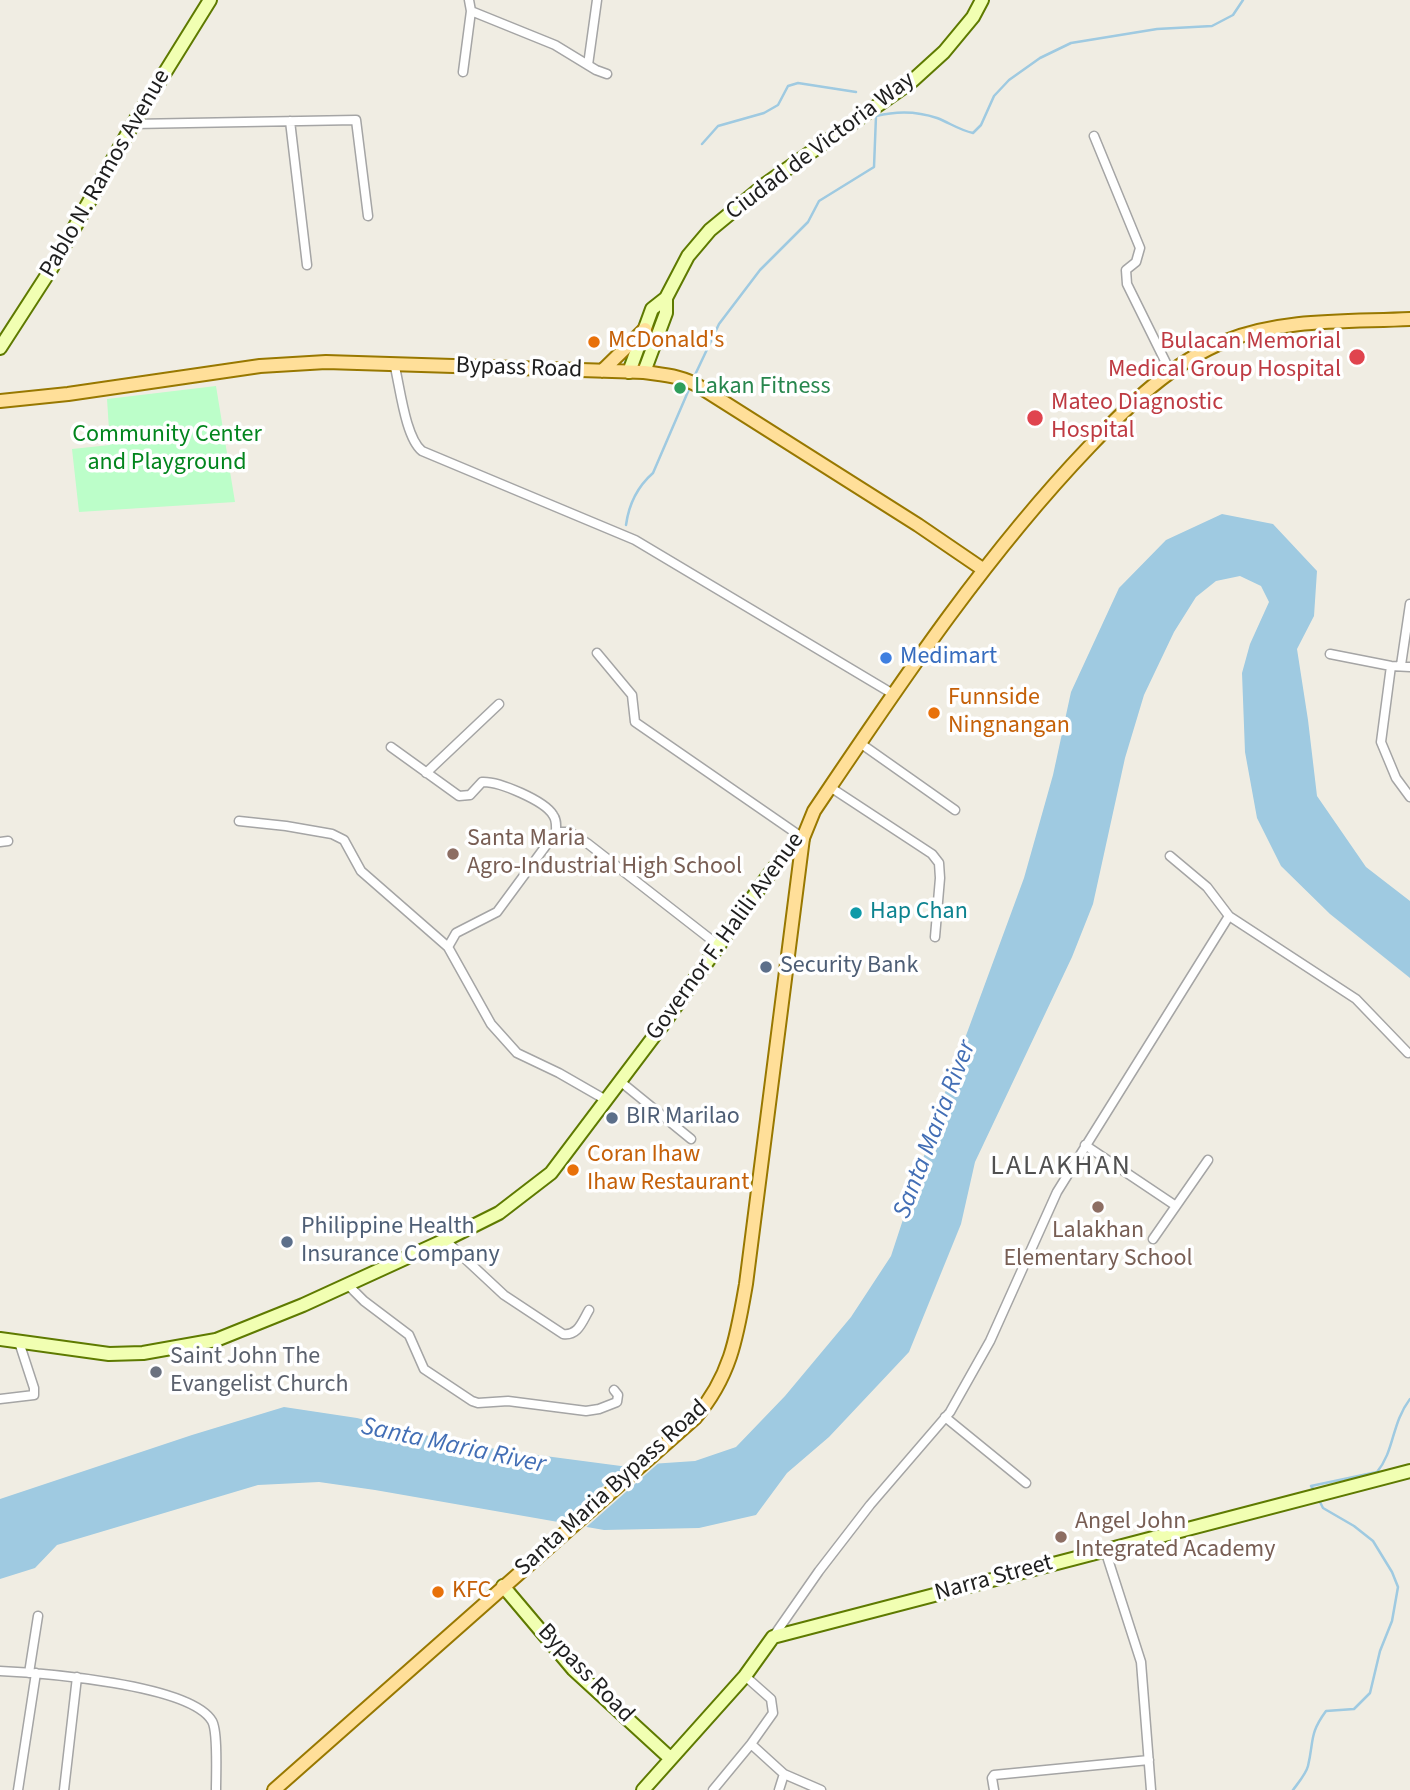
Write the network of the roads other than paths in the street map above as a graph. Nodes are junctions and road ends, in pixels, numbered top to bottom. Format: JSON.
{"nodes":[{"id":1,"x":210,"y":0,"type":"edge"},
{"id":2,"x":469,"y":0,"type":"edge"},
{"id":3,"x":597,"y":0,"type":"edge"},
{"id":4,"x":982,"y":0,"type":"edge"},
{"id":5,"x":471,"y":12,"type":"junction"},
{"id":6,"x":588,"y":65,"type":"junction"},
{"id":7,"x":463,"y":72,"type":"dead end"},
{"id":8,"x":607,"y":74,"type":"dead end"},
{"id":9,"x":290,"y":121,"type":"junction"},
{"id":10,"x":133,"y":124,"type":"junction"},
{"id":11,"x":1094,"y":136,"type":"dead end"},
{"id":12,"x":368,"y":216,"type":"dead end"},
{"id":13,"x":307,"y":265,"type":"dead end"},
{"id":14,"x":666,"y":298,"type":"junction"},
{"id":15,"x":1410,"y":319,"type":"edge"},
{"id":16,"x":645,"y":329,"type":"junction"},
{"id":17,"x":0,"y":348,"type":"edge"},
{"id":18,"x":394,"y":363,"type":"junction"},
{"id":19,"x":601,"y":371,"type":"junction"},
{"id":20,"x":629,"y":372,"type":"junction"},
{"id":21,"x":644,"y":372,"type":"junction"},
{"id":22,"x":1171,"y":373,"type":"junction"},
{"id":23,"x":0,"y":401,"type":"edge"},
{"id":24,"x":984,"y":570,"type":"junction"},
{"id":25,"x":1410,"y":604,"type":"edge"},
{"id":26,"x":597,"y":653,"type":"dead end"},
{"id":27,"x":1330,"y":654,"type":"dead end"},
{"id":28,"x":1391,"y":666,"type":"junction"},
{"id":29,"x":1405,"y":666,"type":"edge"},
{"id":30,"x":893,"y":694,"type":"junction"},
{"id":31,"x":499,"y":704,"type":"dead end"},
{"id":32,"x":860,"y":743,"type":"junction"},
{"id":33,"x":391,"y":747,"type":"dead end"},
{"id":34,"x":426,"y":773,"type":"junction"},
{"id":35,"x":830,"y":787,"type":"junction"},
{"id":36,"x":1410,"y":797,"type":"edge"},
{"id":37,"x":955,"y":810,"type":"dead end"},
{"id":38,"x":239,"y":821,"type":"dead end"},
{"id":39,"x":556,"y":832,"type":"junction"},
{"id":40,"x":803,"y":838,"type":"junction"},
{"id":41,"x":1170,"y":856,"type":"dead end"},
{"id":42,"x":1229,"y":916,"type":"junction"},
{"id":43,"x":935,"y":937,"type":"dead end"},
{"id":44,"x":718,"y":945,"type":"junction"},
{"id":45,"x":448,"y":947,"type":"junction"},
{"id":46,"x":1408,"y":1053,"type":"dead end"},
{"id":47,"x":621,"y":1082,"type":"junction"},
{"id":48,"x":606,"y":1100,"type":"junction"},
{"id":49,"x":691,"y":1139,"type":"dead end"},
{"id":50,"x":1085,"y":1145,"type":"junction"},
{"id":51,"x":1208,"y":1160,"type":"dead end"},
{"id":52,"x":1176,"y":1206,"type":"junction"},
{"id":53,"x":1153,"y":1238,"type":"dead end"},
{"id":54,"x":445,"y":1240,"type":"junction"},
{"id":55,"x":347,"y":1284,"type":"junction"},
{"id":56,"x":589,"y":1310,"type":"dead end"},
{"id":57,"x":0,"y":1339,"type":"edge"},
{"id":58,"x":19,"y":1342,"type":"junction"},
{"id":59,"x":614,"y":1390,"type":"dead end"},
{"id":60,"x":0,"y":1399,"type":"edge"},
{"id":61,"x":945,"y":1417,"type":"junction"},
{"id":62,"x":1410,"y":1471,"type":"edge"},
{"id":63,"x":1026,"y":1483,"type":"dead end"},
{"id":64,"x":1105,"y":1550,"type":"junction"},
{"id":65,"x":503,"y":1586,"type":"junction"},
{"id":66,"x":38,"y":1616,"type":"dead end"},
{"id":67,"x":773,"y":1637,"type":"junction"},
{"id":68,"x":0,"y":1671,"type":"edge"},
{"id":69,"x":32,"y":1673,"type":"junction"},
{"id":70,"x":745,"y":1676,"type":"junction"},
{"id":71,"x":77,"y":1677,"type":"junction"},
{"id":72,"x":751,"y":1744,"type":"junction"},
{"id":73,"x":670,"y":1758,"type":"junction"},
{"id":74,"x":1149,"y":1760,"type":"junction"},
{"id":75,"x":784,"y":1774,"type":"junction"},
{"id":76,"x":18,"y":1790,"type":"edge"},
{"id":77,"x":64,"y":1790,"type":"edge"},
{"id":78,"x":216,"y":1790,"type":"edge"},
{"id":79,"x":274,"y":1790,"type":"edge"},
{"id":80,"x":643,"y":1790,"type":"edge"},
{"id":81,"x":713,"y":1790,"type":"edge"},
{"id":82,"x":779,"y":1790,"type":"edge"},
{"id":83,"x":821,"y":1790,"type":"edge"},
{"id":84,"x":994,"y":1790,"type":"edge"},
{"id":85,"x":1151,"y":1790,"type":"edge"}],
"edges":[{"from":1,"to":10,"type":"main road","name":"Pablo N. Ramos Avenue"},
{"from":2,"to":5,"type":"street"},
{"from":3,"to":6,"type":"street"},
{"from":4,"to":14,"type":"main road","name":"Ciudad de Victoria Way"},
{"from":5,"to":6,"type":"street"},
{"from":5,"to":7,"type":"street"},
{"from":6,"to":8,"type":"street"},
{"from":9,"to":10,"type":"street"},
{"from":9,"to":12,"type":"street"},
{"from":9,"to":13,"type":"street"},
{"from":10,"to":17,"type":"main road","name":"Pablo N. Ramos Avenue"},
{"from":11,"to":22,"type":"street"},
{"from":14,"to":16,"type":"main road","name":"Ciudad de Victoria Way"},
{"from":14,"to":21,"type":"main road","name":"Ciudad de Victoria Way"},
{"from":15,"to":22,"type":"main road","name":"Governor F. Halili Avenue"},
{"from":16,"to":19,"type":"main road"},
{"from":16,"to":20,"type":"main road","name":"Ciudad de Victoria Way"},
{"from":18,"to":19,"type":"main road","name":"Bypass Road"},
{"from":18,"to":23,"type":"main road","name":"Bypass Road"},
{"from":18,"to":30,"type":"street"},
{"from":19,"to":20,"type":"main road","name":"Bypass Road"},
{"from":20,"to":21,"type":"main road","name":"Bypass Road"},
{"from":21,"to":24,"type":"main road","name":"Bypass Road"},
{"from":22,"to":24,"type":"main road","name":"Governor F. Halili Avenue"},
{"from":24,"to":30,"type":"main road","name":"Governor F. Halili Avenue"},
{"from":25,"to":29,"type":"street"},
{"from":26,"to":40,"type":"street"},
{"from":27,"to":28,"type":"street"},
{"from":28,"to":29,"type":"street"},
{"from":28,"to":36,"type":"street"},
{"from":30,"to":32,"type":"main road","name":"Governor F. Halili Avenue"},
{"from":31,"to":34,"type":"street"},
{"from":32,"to":35,"type":"main road","name":"Governor F. Halili Avenue"},
{"from":32,"to":37,"type":"street"},
{"from":33,"to":34,"type":"street"},
{"from":34,"to":39,"type":"street"},
{"from":35,"to":40,"type":"main road","name":"Governor F. Halili Avenue"},
{"from":35,"to":43,"type":"street"},
{"from":38,"to":45,"type":"street"},
{"from":39,"to":44,"type":"street"},
{"from":39,"to":45,"type":"street"},
{"from":40,"to":44,"type":"main road","name":"Governor F. Halili Avenue"},
{"from":40,"to":65,"type":"main road","name":"Santa Maria Bypass Road"},
{"from":41,"to":42,"type":"street"},
{"from":42,"to":46,"type":"street"},
{"from":42,"to":50,"type":"street"},
{"from":44,"to":47,"type":"main road","name":"Governor F. Halili Avenue"},
{"from":45,"to":48,"type":"street"},
{"from":47,"to":48,"type":"main road","name":"Governor F. Halili Avenue"},
{"from":47,"to":49,"type":"street"},
{"from":48,"to":54,"type":"main road","name":"Governor F. Halili Avenue"},
{"from":50,"to":52,"type":"street"},
{"from":50,"to":61,"type":"street"},
{"from":51,"to":52,"type":"street"},
{"from":52,"to":53,"type":"street"},
{"from":54,"to":55,"type":"main road","name":"Governor F. Halili Avenue"},
{"from":54,"to":56,"type":"street"},
{"from":55,"to":58,"type":"main road","name":"Governor F. Halili Avenue"},
{"from":55,"to":59,"type":"street"},
{"from":57,"to":58,"type":"main road","name":"Governor F. Halili Avenue"},
{"from":58,"to":60,"type":"street"},
{"from":61,"to":63,"type":"street"},
{"from":61,"to":67,"type":"street"},
{"from":62,"to":64,"type":"main road","name":"Narra Street"},
{"from":64,"to":67,"type":"main road","name":"Narra Street"},
{"from":64,"to":74,"type":"street"},
{"from":65,"to":73,"type":"main road","name":"Bypass Road"},
{"from":65,"to":79,"type":"main road","name":"Santa Maria Bypass Road"},
{"from":66,"to":69,"type":"street"},
{"from":67,"to":70,"type":"main road"},
{"from":68,"to":69,"type":"street"},
{"from":69,"to":71,"type":"street"},
{"from":69,"to":76,"type":"street"},
{"from":70,"to":72,"type":"street"},
{"from":70,"to":73,"type":"main road"},
{"from":71,"to":77,"type":"street"},
{"from":71,"to":78,"type":"street"},
{"from":72,"to":75,"type":"street"},
{"from":72,"to":81,"type":"street"},
{"from":73,"to":80,"type":"main road"},
{"from":74,"to":84,"type":"street"},
{"from":74,"to":85,"type":"street"},
{"from":75,"to":82,"type":"street"},
{"from":75,"to":83,"type":"street"}]}
